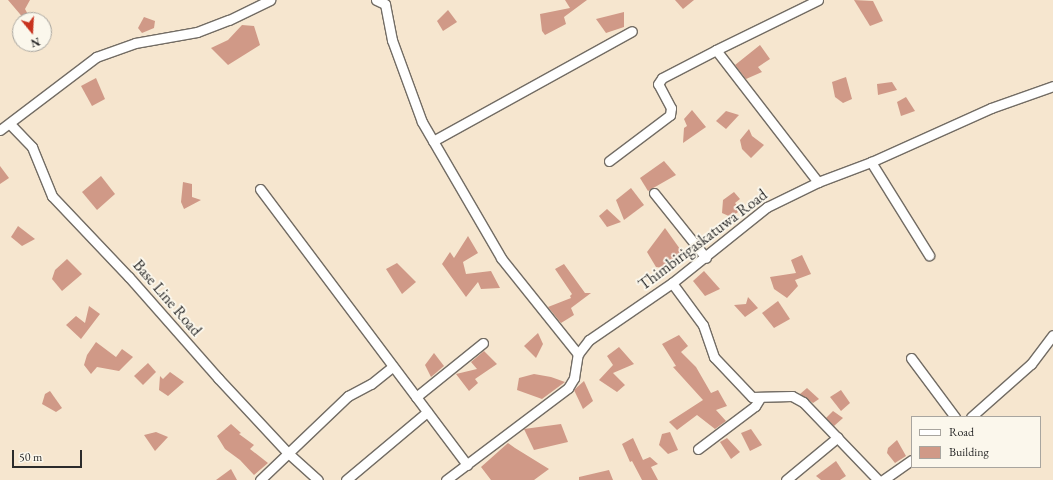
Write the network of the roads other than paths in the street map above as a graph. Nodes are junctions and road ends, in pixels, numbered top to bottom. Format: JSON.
{"nodes":[{"id":1,"x":270,"y":0,"type":"edge"},
{"id":2,"x":376,"y":0,"type":"edge"},
{"id":3,"x":818,"y":0,"type":"edge"},
{"id":4,"x":632,"y":31,"type":"dead end"},
{"id":5,"x":716,"y":50,"type":"junction"},
{"id":6,"x":1053,"y":86,"type":"edge"},
{"id":7,"x":10,"y":124,"type":"junction"},
{"id":8,"x":0,"y":130,"type":"edge"},
{"id":9,"x":433,"y":140,"type":"junction"},
{"id":10,"x":609,"y":162,"type":"dead end"},
{"id":11,"x":871,"y":162,"type":"junction"},
{"id":12,"x":818,"y":182,"type":"junction"},
{"id":13,"x":260,"y":189,"type":"dead end"},
{"id":14,"x":654,"y":193,"type":"dead end"},
{"id":15,"x":929,"y":255,"type":"dead end"},
{"id":16,"x":706,"y":258,"type":"junction"},
{"id":17,"x":672,"y":283,"type":"junction"},
{"id":18,"x":1053,"y":335,"type":"edge"},
{"id":19,"x":483,"y":343,"type":"dead end"},
{"id":20,"x":578,"y":354,"type":"junction"},
{"id":21,"x":911,"y":358,"type":"dead end"},
{"id":22,"x":393,"y":366,"type":"junction"},
{"id":23,"x":416,"y":397,"type":"junction"},
{"id":24,"x":760,"y":398,"type":"junction"},
{"id":25,"x":427,"y":412,"type":"junction"},
{"id":26,"x":954,"y":416,"type":"edge"},
{"id":27,"x":972,"y":416,"type":"edge"},
{"id":28,"x":838,"y":437,"type":"junction"},
{"id":29,"x":698,"y":449,"type":"dead end"},
{"id":30,"x":288,"y":453,"type":"junction"},
{"id":31,"x":911,"y":461,"type":"edge"},
{"id":32,"x":467,"y":465,"type":"junction"},
{"id":33,"x":260,"y":480,"type":"edge"},
{"id":34,"x":318,"y":480,"type":"edge"},
{"id":35,"x":346,"y":480,"type":"edge"},
{"id":36,"x":446,"y":480,"type":"edge"},
{"id":37,"x":786,"y":480,"type":"edge"},
{"id":38,"x":878,"y":480,"type":"edge"},
{"id":39,"x":883,"y":480,"type":"edge"}],
"edges":[{"from":1,"to":7,"type":"street"},
{"from":2,"to":9,"type":"street"},
{"from":3,"to":5,"type":"street"},
{"from":4,"to":9,"type":"street"},
{"from":5,"to":10,"type":"street"},
{"from":5,"to":12,"type":"street"},
{"from":6,"to":11,"type":"street","name":"Thimbirigaskatuwa Road"},
{"from":7,"to":8,"type":"street"},
{"from":7,"to":30,"type":"street","name":"Base Line Road"},
{"from":9,"to":20,"type":"street"},
{"from":11,"to":12,"type":"street","name":"Thimbirigaskatuwa Road"},
{"from":11,"to":15,"type":"street"},
{"from":12,"to":16,"type":"street","name":"Thimbirigaskatuwa Road"},
{"from":13,"to":22,"type":"street"},
{"from":14,"to":16,"type":"street"},
{"from":16,"to":17,"type":"street","name":"Thimbirigaskatuwa Road"},
{"from":17,"to":20,"type":"street","name":"Thimbirigaskatuwa Road"},
{"from":17,"to":24,"type":"street"},
{"from":18,"to":27,"type":"street"},
{"from":19,"to":23,"type":"street"},
{"from":20,"to":32,"type":"street"},
{"from":21,"to":26,"type":"street"},
{"from":22,"to":23,"type":"street"},
{"from":22,"to":30,"type":"street"},
{"from":23,"to":25,"type":"street"},
{"from":24,"to":28,"type":"street"},
{"from":24,"to":29,"type":"street"},
{"from":25,"to":32,"type":"street"},
{"from":25,"to":35,"type":"street"},
{"from":28,"to":37,"type":"street"},
{"from":28,"to":38,"type":"street"},
{"from":30,"to":33,"type":"street"},
{"from":30,"to":34,"type":"street","name":"Base Line Road"},
{"from":31,"to":39,"type":"street"},
{"from":32,"to":36,"type":"street"}]}
